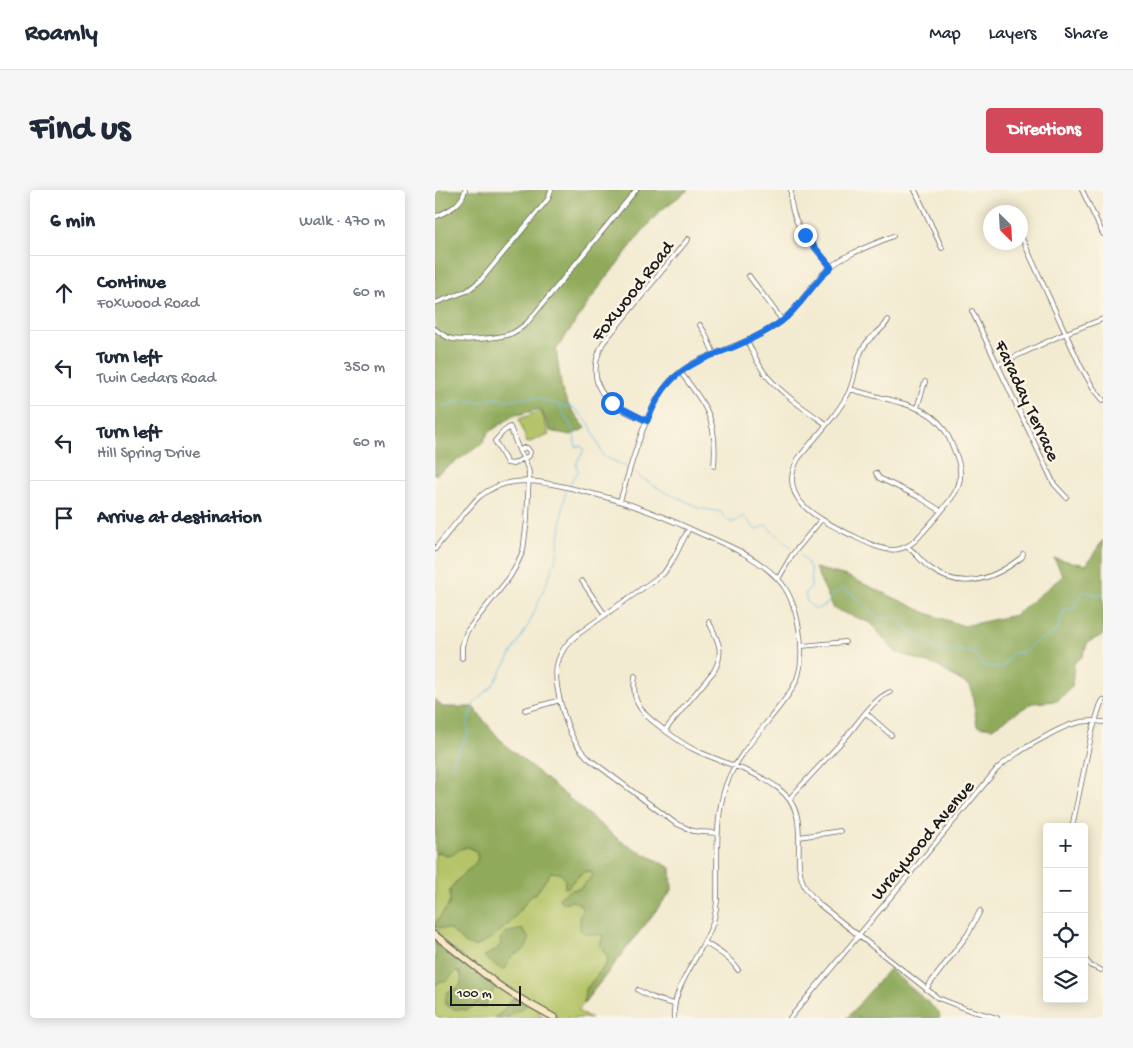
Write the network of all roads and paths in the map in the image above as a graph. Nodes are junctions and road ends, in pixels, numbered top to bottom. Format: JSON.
{"nodes":[{"id":1,"x":465,"y":190,"type":"edge"},
{"id":2,"x":551,"y":190,"type":"edge"},
{"id":3,"x":636,"y":190,"type":"edge"},
{"id":4,"x":791,"y":190,"type":"edge"},
{"id":5,"x":915,"y":190,"type":"edge"},
{"id":6,"x":1082,"y":190,"type":"edge"},
{"id":7,"x":435,"y":217,"type":"edge"},
{"id":8,"x":1103,"y":234,"type":"edge"},
{"id":9,"x":893,"y":236,"type":"dead end"},
{"id":10,"x":688,"y":239,"type":"dead end"},
{"id":11,"x":942,"y":248,"type":"dead end"},
{"id":12,"x":1027,"y":250,"type":"edge"},
{"id":13,"x":831,"y":267,"type":"junction"},
{"id":14,"x":749,"y":276,"type":"dead end"},
{"id":15,"x":435,"y":303,"type":"edge"},
{"id":16,"x":972,"y":311,"type":"dead end"},
{"id":17,"x":1103,"y":319,"type":"edge"},
{"id":18,"x":782,"y":320,"type":"junction"},
{"id":19,"x":888,"y":320,"type":"dead end"},
{"id":20,"x":700,"y":324,"type":"dead end"},
{"id":21,"x":435,"y":328,"type":"edge"},
{"id":22,"x":1066,"y":333,"type":"junction"},
{"id":23,"x":747,"y":341,"type":"junction"},
{"id":24,"x":714,"y":354,"type":"junction"},
{"id":25,"x":997,"y":366,"type":"junction"},
{"id":26,"x":680,"y":372,"type":"junction"},
{"id":27,"x":925,"y":382,"type":"dead end"},
{"id":28,"x":850,"y":389,"type":"junction"},
{"id":29,"x":1103,"y":400,"type":"edge"},
{"id":30,"x":917,"y":408,"type":"junction"},
{"id":31,"x":647,"y":421,"type":"junction"},
{"id":32,"x":826,"y":424,"type":"junction"},
{"id":33,"x":520,"y":453,"type":"junction"},
{"id":34,"x":524,"y":458,"type":"junction"},
{"id":35,"x":714,"y":466,"type":"dead end"},
{"id":36,"x":876,"y":472,"type":"dead end"},
{"id":37,"x":528,"y":481,"type":"junction"},
{"id":38,"x":1066,"y":497,"type":"dead end"},
{"id":39,"x":620,"y":501,"type":"junction"},
{"id":40,"x":941,"y":511,"type":"junction"},
{"id":41,"x":821,"y":520,"type":"junction"},
{"id":42,"x":689,"y":528,"type":"junction"},
{"id":43,"x":907,"y":547,"type":"junction"},
{"id":44,"x":435,"y":549,"type":"edge"},
{"id":45,"x":1023,"y":554,"type":"dead end"},
{"id":46,"x":778,"y":579,"type":"junction"},
{"id":47,"x":582,"y":581,"type":"dead end"},
{"id":48,"x":605,"y":615,"type":"junction"},
{"id":49,"x":709,"y":622,"type":"dead end"},
{"id":50,"x":845,"y":642,"type":"dead end"},
{"id":51,"x":802,"y":646,"type":"junction"},
{"id":52,"x":462,"y":658,"type":"dead end"},
{"id":53,"x":635,"y":676,"type":"dead end"},
{"id":54,"x":890,"y":692,"type":"dead end"},
{"id":55,"x":560,"y":700,"type":"junction"},
{"id":56,"x":1103,"y":700,"type":"edge"},
{"id":57,"x":525,"y":710,"type":"dead end"},
{"id":58,"x":866,"y":713,"type":"junction"},
{"id":59,"x":1095,"y":721,"type":"junction"},
{"id":60,"x":1103,"y":722,"type":"edge"},
{"id":61,"x":665,"y":730,"type":"junction"},
{"id":62,"x":891,"y":735,"type":"dead end"},
{"id":63,"x":734,"y":767,"type":"junction"},
{"id":64,"x":789,"y":799,"type":"junction"},
{"id":65,"x":1073,"y":823,"type":"edge"},
{"id":66,"x":840,"y":831,"type":"dead end"},
{"id":67,"x":718,"y":832,"type":"junction"},
{"id":68,"x":799,"y":837,"type":"junction"},
{"id":69,"x":980,"y":911,"type":"dead end"},
{"id":70,"x":435,"y":935,"type":"edge"},
{"id":71,"x":859,"y":935,"type":"junction"},
{"id":72,"x":704,"y":942,"type":"junction"},
{"id":73,"x":1088,"y":963,"type":"edge"},
{"id":74,"x":738,"y":970,"type":"dead end"},
{"id":75,"x":1101,"y":970,"type":"dead end"},
{"id":76,"x":926,"y":989,"type":"junction"},
{"id":77,"x":638,"y":990,"type":"dead end"},
{"id":78,"x":675,"y":1004,"type":"junction"},
{"id":79,"x":674,"y":1016,"type":"edge"},
{"id":80,"x":555,"y":1018,"type":"edge"},
{"id":81,"x":668,"y":1018,"type":"edge"},
{"id":82,"x":790,"y":1018,"type":"edge"},
{"id":83,"x":997,"y":1018,"type":"edge"}],
"edges":[{"from":1,"to":7,"type":"street"},
{"from":2,"to":15,"type":"street"},
{"from":3,"to":21,"type":"street"},
{"from":4,"to":13,"type":"street"},
{"from":5,"to":11,"type":"street"},
{"from":6,"to":8,"type":"street"},
{"from":9,"to":13,"type":"street"},
{"from":10,"to":31,"type":"street","name":"Foxwood Road"},
{"from":12,"to":22,"type":"street"},
{"from":13,"to":18,"type":"street"},
{"from":14,"to":18,"type":"street"},
{"from":16,"to":25,"type":"street","name":"Faraday Terrace"},
{"from":17,"to":22,"type":"street"},
{"from":18,"to":23,"type":"street"},
{"from":19,"to":28,"type":"street"},
{"from":20,"to":24,"type":"street"},
{"from":22,"to":25,"type":"street"},
{"from":22,"to":29,"type":"street"},
{"from":23,"to":24,"type":"street"},
{"from":23,"to":32,"type":"street"},
{"from":24,"to":26,"type":"street"},
{"from":25,"to":38,"type":"street","name":"Faraday Terrace"},
{"from":26,"to":31,"type":"street"},
{"from":26,"to":35,"type":"street"},
{"from":27,"to":30,"type":"street"},
{"from":28,"to":30,"type":"street"},
{"from":28,"to":32,"type":"street"},
{"from":30,"to":40,"type":"street"},
{"from":31,"to":39,"type":"street"},
{"from":32,"to":41,"type":"street"},
{"from":33,"to":34,"type":"street"},
{"from":33,"to":34,"type":"street"},
{"from":33,"to":34,"type":"street"},
{"from":34,"to":37,"type":"street"},
{"from":36,"to":40,"type":"street"},
{"from":37,"to":39,"type":"street"},
{"from":37,"to":44,"type":"street"},
{"from":37,"to":52,"type":"street"},
{"from":39,"to":42,"type":"street"},
{"from":40,"to":43,"type":"street"},
{"from":41,"to":43,"type":"street"},
{"from":41,"to":46,"type":"street"},
{"from":42,"to":46,"type":"street"},
{"from":42,"to":48,"type":"street"},
{"from":43,"to":45,"type":"street"},
{"from":46,"to":51,"type":"street"},
{"from":47,"to":48,"type":"street"},
{"from":48,"to":55,"type":"street"},
{"from":49,"to":61,"type":"street"},
{"from":50,"to":51,"type":"street"},
{"from":51,"to":63,"type":"street"},
{"from":53,"to":61,"type":"street"},
{"from":54,"to":58,"type":"street"},
{"from":55,"to":57,"type":"street"},
{"from":55,"to":67,"type":"street"},
{"from":56,"to":59,"type":"street"},
{"from":58,"to":62,"type":"street"},
{"from":58,"to":64,"type":"street"},
{"from":59,"to":60,"type":"street","name":"Wraywood Avenue"},
{"from":59,"to":65,"type":"street"},
{"from":59,"to":71,"type":"street","name":"Wraywood Avenue"},
{"from":61,"to":63,"type":"street"},
{"from":63,"to":64,"type":"street"},
{"from":63,"to":67,"type":"street"},
{"from":64,"to":68,"type":"street"},
{"from":66,"to":68,"type":"street"},
{"from":67,"to":72,"type":"street"},
{"from":68,"to":71,"type":"street"},
{"from":69,"to":76,"type":"street"},
{"from":70,"to":80,"type":"main road"},
{"from":71,"to":76,"type":"street"},
{"from":71,"to":82,"type":"street","name":"Wraywood Avenue"},
{"from":72,"to":74,"type":"street"},
{"from":72,"to":78,"type":"street"},
{"from":73,"to":75,"type":"street"},
{"from":76,"to":83,"type":"street"},
{"from":77,"to":78,"type":"street"},
{"from":78,"to":79,"type":"street"},
{"from":79,"to":81,"type":"street"}]}
